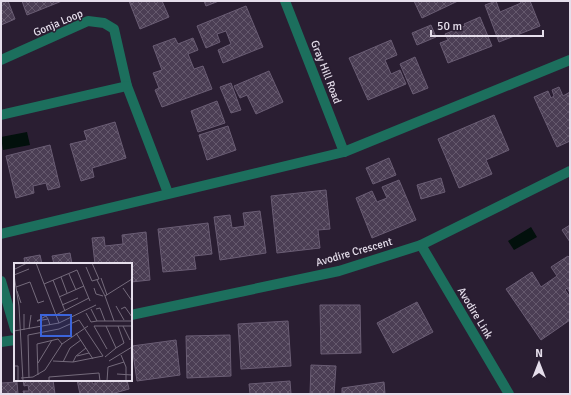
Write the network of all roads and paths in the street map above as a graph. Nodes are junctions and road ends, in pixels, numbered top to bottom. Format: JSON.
{"nodes":[{"id":1,"x":285,"y":1,"type":"edge"},
{"id":2,"x":1,"y":60,"type":"edge"},
{"id":3,"x":570,"y":60,"type":"edge"},
{"id":4,"x":127,"y":86,"type":"junction"},
{"id":5,"x":1,"y":114,"type":"edge"},
{"id":6,"x":344,"y":152,"type":"junction"},
{"id":7,"x":570,"y":171,"type":"edge"},
{"id":8,"x":168,"y":193,"type":"junction"},
{"id":9,"x":1,"y":234,"type":"edge"},
{"id":10,"x":421,"y":244,"type":"junction"},
{"id":11,"x":1,"y":281,"type":"edge"},
{"id":12,"x":132,"y":315,"type":"edge"},
{"id":13,"x":14,"y":326,"type":"edge"},
{"id":14,"x":14,"y":340,"type":"edge"},
{"id":15,"x":1,"y":342,"type":"edge"},
{"id":16,"x":509,"y":394,"type":"edge"}],
"edges":[{"from":1,"to":6,"type":"street","name":"Gray Hill Road"},
{"from":2,"to":4,"type":"street","name":"Gonja Loop"},
{"from":3,"to":6,"type":"street"},
{"from":4,"to":5,"type":"street"},
{"from":4,"to":8,"type":"street","name":"Gonja Loop"},
{"from":6,"to":8,"type":"street"},
{"from":7,"to":10,"type":"street","name":"Avodire Crescent"},
{"from":8,"to":9,"type":"street"},
{"from":10,"to":12,"type":"street","name":"Avodire Crescent"},
{"from":10,"to":16,"type":"street","name":"Avodire Link"},
{"from":11,"to":13,"type":"street"},
{"from":14,"to":15,"type":"street"}]}
